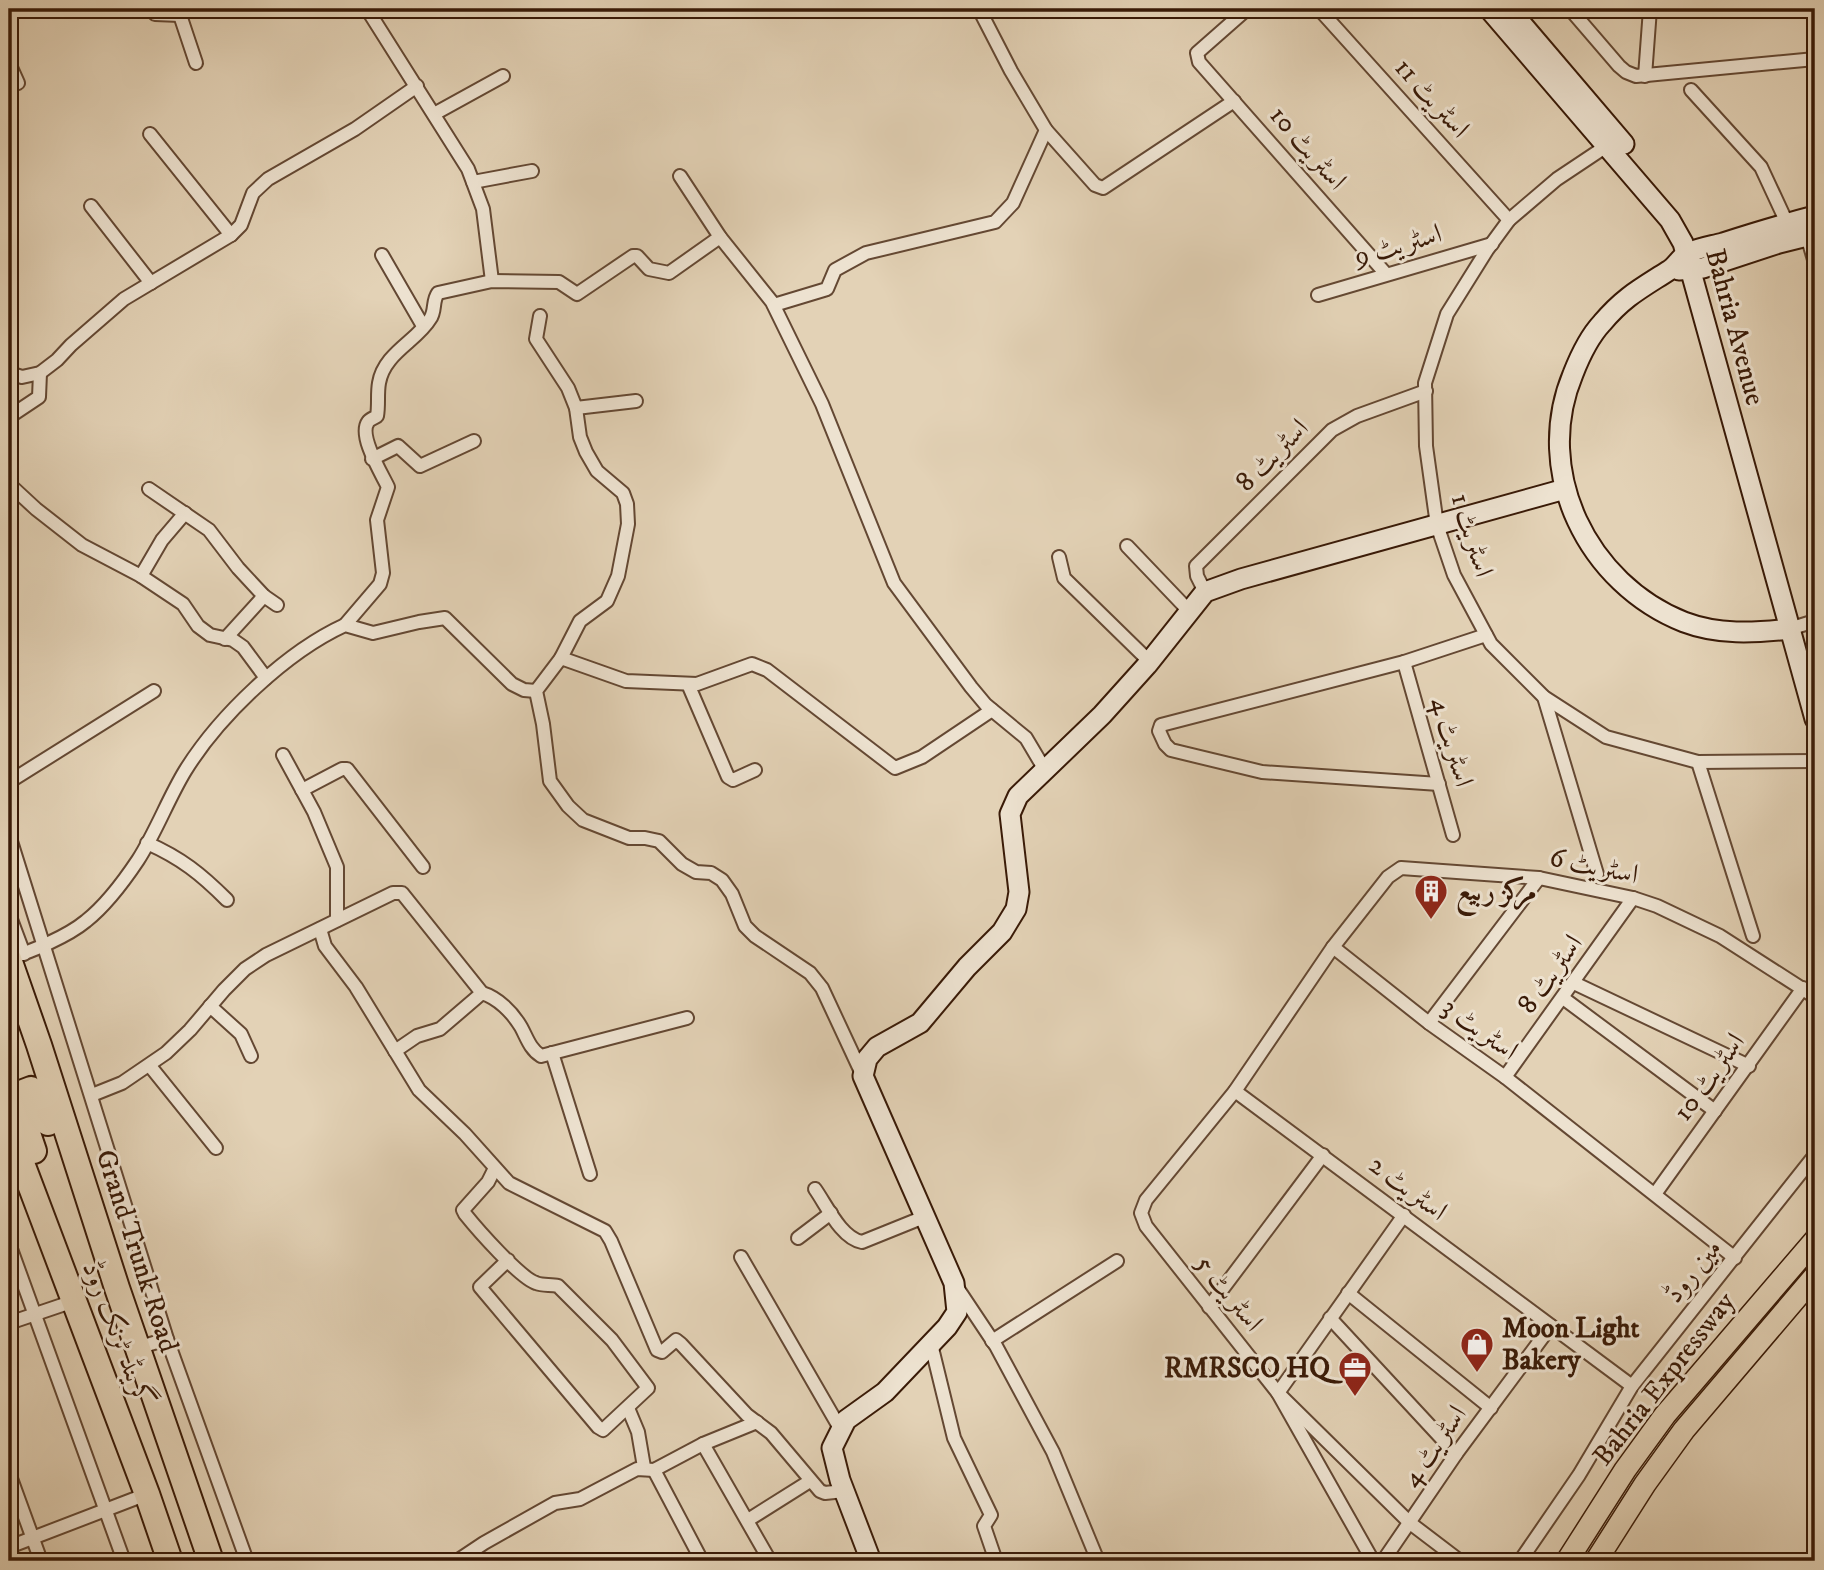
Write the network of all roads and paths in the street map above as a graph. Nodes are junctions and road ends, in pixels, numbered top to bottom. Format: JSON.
{"nodes":[{"id":1,"x":150,"y":9,"type":"edge"},
{"id":2,"x":368,"y":9,"type":"edge"},
{"id":3,"x":979,"y":9,"type":"edge"},
{"id":4,"x":1319,"y":9,"type":"edge"},
{"id":5,"x":1489,"y":9,"type":"edge"},
{"id":6,"x":1509,"y":9,"type":"edge"},
{"id":7,"x":1570,"y":9,"type":"edge"},
{"id":8,"x":1650,"y":9,"type":"edge"},
{"id":9,"x":1244,"y":10,"type":"edge"},
{"id":10,"x":185,"y":12,"type":"edge"},
{"id":11,"x":1815,"y":60,"type":"edge"},
{"id":12,"x":9,"y":63,"type":"edge"},
{"id":13,"x":196,"y":63,"type":"dead end"},
{"id":14,"x":503,"y":76,"type":"dead end"},
{"id":15,"x":1645,"y":76,"type":"junction"},
{"id":16,"x":9,"y":86,"type":"edge"},
{"id":17,"x":417,"y":86,"type":"junction"},
{"id":18,"x":1691,"y":90,"type":"dead end"},
{"id":19,"x":1234,"y":101,"type":"junction"},
{"id":20,"x":435,"y":114,"type":"junction"},
{"id":21,"x":1046,"y":130,"type":"junction"},
{"id":22,"x":150,"y":134,"type":"dead end"},
{"id":23,"x":1608,"y":145,"type":"junction"},
{"id":24,"x":532,"y":170,"type":"dead end"},
{"id":25,"x":680,"y":176,"type":"dead end"},
{"id":26,"x":473,"y":183,"type":"junction"},
{"id":27,"x":91,"y":205,"type":"dead end"},
{"id":28,"x":1815,"y":216,"type":"edge"},
{"id":29,"x":1509,"y":220,"type":"junction"},
{"id":30,"x":1787,"y":223,"type":"junction"},
{"id":31,"x":231,"y":235,"type":"junction"},
{"id":32,"x":1811,"y":235,"type":"edge"},
{"id":33,"x":720,"y":237,"type":"junction"},
{"id":34,"x":1492,"y":244,"type":"junction"},
{"id":35,"x":383,"y":255,"type":"dead end"},
{"id":36,"x":1695,"y":260,"type":"junction"},
{"id":37,"x":1815,"y":263,"type":"edge"},
{"id":38,"x":1386,"y":274,"type":"junction"},
{"id":39,"x":492,"y":281,"type":"junction"},
{"id":40,"x":151,"y":283,"type":"junction"},
{"id":41,"x":1318,"y":295,"type":"dead end"},
{"id":42,"x":774,"y":305,"type":"junction"},
{"id":43,"x":540,"y":316,"type":"dead end"},
{"id":44,"x":423,"y":326,"type":"junction"},
{"id":45,"x":9,"y":373,"type":"edge"},
{"id":46,"x":40,"y":373,"type":"junction"},
{"id":47,"x":1426,"y":391,"type":"junction"},
{"id":48,"x":636,"y":401,"type":"dead end"},
{"id":49,"x":576,"y":408,"type":"junction"},
{"id":50,"x":9,"y":417,"type":"edge"},
{"id":51,"x":474,"y":441,"type":"dead end"},
{"id":52,"x":372,"y":459,"type":"junction"},
{"id":53,"x":9,"y":484,"type":"edge"},
{"id":54,"x":149,"y":489,"type":"dead end"},
{"id":55,"x":1565,"y":489,"type":"junction"},
{"id":56,"x":185,"y":513,"type":"junction"},
{"id":57,"x":1437,"y":525,"type":"junction"},
{"id":58,"x":1127,"y":546,"type":"dead end"},
{"id":59,"x":1059,"y":557,"type":"dead end"},
{"id":60,"x":141,"y":576,"type":"junction"},
{"id":61,"x":1205,"y":592,"type":"junction"},
{"id":62,"x":264,"y":596,"type":"junction"},
{"id":63,"x":277,"y":605,"type":"dead end"},
{"id":64,"x":1190,"y":612,"type":"junction"},
{"id":65,"x":345,"y":625,"type":"junction"},
{"id":66,"x":1802,"y":625,"type":"edge"},
{"id":67,"x":1486,"y":635,"type":"junction"},
{"id":68,"x":225,"y":639,"type":"junction"},
{"id":69,"x":561,"y":658,"type":"junction"},
{"id":70,"x":1150,"y":662,"type":"junction"},
{"id":71,"x":1404,"y":662,"type":"junction"},
{"id":72,"x":1815,"y":675,"type":"edge"},
{"id":73,"x":266,"y":678,"type":"junction"},
{"id":74,"x":688,"y":684,"type":"junction"},
{"id":75,"x":154,"y":691,"type":"dead end"},
{"id":76,"x":536,"y":691,"type":"junction"},
{"id":77,"x":1544,"y":697,"type":"junction"},
{"id":78,"x":992,"y":710,"type":"junction"},
{"id":79,"x":1815,"y":719,"type":"edge"},
{"id":80,"x":283,"y":755,"type":"dead end"},
{"id":81,"x":1815,"y":761,"type":"edge"},
{"id":82,"x":1698,"y":762,"type":"junction"},
{"id":83,"x":755,"y":770,"type":"dead end"},
{"id":84,"x":1045,"y":770,"type":"junction"},
{"id":85,"x":9,"y":782,"type":"edge"},
{"id":86,"x":1439,"y":784,"type":"junction"},
{"id":87,"x":302,"y":790,"type":"junction"},
{"id":88,"x":9,"y":835,"type":"edge"},
{"id":89,"x":1453,"y":835,"type":"dead end"},
{"id":90,"x":147,"y":843,"type":"junction"},
{"id":91,"x":423,"y":867,"type":"dead end"},
{"id":92,"x":1597,"y":874,"type":"dead end"},
{"id":93,"x":1539,"y":878,"type":"junction"},
{"id":94,"x":1633,"y":898,"type":"junction"},
{"id":95,"x":227,"y":900,"type":"dead end"},
{"id":96,"x":9,"y":914,"type":"edge"},
{"id":97,"x":337,"y":920,"type":"junction"},
{"id":98,"x":320,"y":929,"type":"junction"},
{"id":99,"x":1753,"y":936,"type":"dead end"},
{"id":100,"x":44,"y":945,"type":"junction"},
{"id":101,"x":1333,"y":947,"type":"junction"},
{"id":102,"x":14,"y":957,"type":"edge"},
{"id":103,"x":1574,"y":983,"type":"junction"},
{"id":104,"x":1803,"y":988,"type":"junction"},
{"id":105,"x":482,"y":993,"type":"junction"},
{"id":106,"x":1815,"y":997,"type":"edge"},
{"id":107,"x":1563,"y":998,"type":"junction"},
{"id":108,"x":210,"y":1006,"type":"junction"},
{"id":109,"x":687,"y":1018,"type":"dead end"},
{"id":110,"x":1429,"y":1023,"type":"junction"},
{"id":111,"x":395,"y":1051,"type":"junction"},
{"id":112,"x":552,"y":1053,"type":"junction"},
{"id":113,"x":251,"y":1056,"type":"dead end"},
{"id":114,"x":150,"y":1066,"type":"junction"},
{"id":115,"x":1749,"y":1066,"type":"junction"},
{"id":116,"x":863,"y":1076,"type":"junction"},
{"id":117,"x":1505,"y":1077,"type":"junction"},
{"id":118,"x":1235,"y":1091,"type":"junction"},
{"id":119,"x":92,"y":1095,"type":"junction"},
{"id":120,"x":1715,"y":1111,"type":"junction"},
{"id":121,"x":9,"y":1129,"type":"edge"},
{"id":122,"x":216,"y":1148,"type":"dead end"},
{"id":123,"x":1324,"y":1155,"type":"junction"},
{"id":124,"x":1815,"y":1155,"type":"edge"},
{"id":125,"x":495,"y":1168,"type":"junction"},
{"id":126,"x":590,"y":1174,"type":"dead end"},
{"id":127,"x":815,"y":1189,"type":"dead end"},
{"id":128,"x":1655,"y":1194,"type":"junction"},
{"id":129,"x":831,"y":1213,"type":"junction"},
{"id":130,"x":1404,"y":1215,"type":"junction"},
{"id":131,"x":925,"y":1217,"type":"junction"},
{"id":132,"x":798,"y":1237,"type":"dead end"},
{"id":133,"x":1815,"y":1240,"type":"edge"},
{"id":134,"x":11,"y":1249,"type":"dead end"},
{"id":135,"x":741,"y":1257,"type":"dead end"},
{"id":136,"x":1735,"y":1258,"type":"junction"},
{"id":137,"x":508,"y":1260,"type":"junction"},
{"id":138,"x":1117,"y":1261,"type":"dead end"},
{"id":139,"x":1815,"y":1276,"type":"edge"},
{"id":140,"x":954,"y":1283,"type":"junction"},
{"id":141,"x":117,"y":1288,"type":"junction"},
{"id":142,"x":1348,"y":1293,"type":"junction"},
{"id":143,"x":73,"y":1297,"type":"junction"},
{"id":144,"x":1209,"y":1307,"type":"junction"},
{"id":145,"x":35,"y":1314,"type":"junction"},
{"id":146,"x":1331,"y":1318,"type":"junction"},
{"id":147,"x":9,"y":1323,"type":"edge"},
{"id":148,"x":1551,"y":1326,"type":"junction"},
{"id":149,"x":167,"y":1339,"type":"junction"},
{"id":150,"x":992,"y":1341,"type":"junction"},
{"id":151,"x":931,"y":1344,"type":"junction"},
{"id":152,"x":137,"y":1348,"type":"junction"},
{"id":153,"x":1632,"y":1386,"type":"junction"},
{"id":154,"x":1278,"y":1392,"type":"junction"},
{"id":155,"x":628,"y":1408,"type":"junction"},
{"id":156,"x":1492,"y":1408,"type":"junction"},
{"id":157,"x":757,"y":1422,"type":"junction"},
{"id":158,"x":841,"y":1430,"type":"junction"},
{"id":159,"x":703,"y":1444,"type":"junction"},
{"id":160,"x":1456,"y":1454,"type":"junction"},
{"id":161,"x":649,"y":1469,"type":"junction"},
{"id":162,"x":9,"y":1474,"type":"edge"},
{"id":163,"x":810,"y":1481,"type":"junction"},
{"id":164,"x":844,"y":1490,"type":"junction"},
{"id":165,"x":147,"y":1494,"type":"junction"},
{"id":166,"x":106,"y":1510,"type":"junction"},
{"id":167,"x":747,"y":1520,"type":"junction"},
{"id":168,"x":1410,"y":1523,"type":"junction"},
{"id":169,"x":32,"y":1539,"type":"junction"},
{"id":170,"x":9,"y":1547,"type":"edge"},
{"id":171,"x":41,"y":1561,"type":"edge"},
{"id":172,"x":124,"y":1561,"type":"edge"},
{"id":173,"x":170,"y":1561,"type":"edge"},
{"id":174,"x":211,"y":1561,"type":"edge"},
{"id":175,"x":247,"y":1561,"type":"edge"},
{"id":176,"x":457,"y":1561,"type":"edge"},
{"id":177,"x":702,"y":1561,"type":"edge"},
{"id":178,"x":770,"y":1561,"type":"edge"},
{"id":179,"x":871,"y":1561,"type":"edge"},
{"id":180,"x":996,"y":1561,"type":"edge"},
{"id":181,"x":1098,"y":1561,"type":"edge"},
{"id":182,"x":1373,"y":1561,"type":"edge"},
{"id":183,"x":1383,"y":1561,"type":"edge"},
{"id":184,"x":1460,"y":1561,"type":"edge"},
{"id":185,"x":1520,"y":1561,"type":"edge"},
{"id":186,"x":1567,"y":1561,"type":"edge"},
{"id":187,"x":1596,"y":1561,"type":"edge"}],
"edges":[{"from":1,"to":10,"type":"street"},
{"from":2,"to":17,"type":"street"},
{"from":3,"to":21,"type":"street"},
{"from":4,"to":29,"type":"street","name":"اسٹریٹ 11"},
{"from":5,"to":23,"type":"street","name":"Bahria Avenue"},
{"from":6,"to":36,"type":"street","name":"Bahria Avenue"},
{"from":7,"to":15,"type":"street"},
{"from":8,"to":15,"type":"street"},
{"from":9,"to":19,"type":"street","name":"اسٹریٹ 10"},
{"from":10,"to":13,"type":"street"},
{"from":11,"to":15,"type":"street"},
{"from":12,"to":16,"type":"street"},
{"from":14,"to":20,"type":"street"},
{"from":17,"to":20,"type":"street"},
{"from":17,"to":31,"type":"street"},
{"from":18,"to":30,"type":"street"},
{"from":19,"to":21,"type":"street"},
{"from":19,"to":38,"type":"street","name":"اسٹریٹ 10"},
{"from":20,"to":26,"type":"street"},
{"from":21,"to":42,"type":"street"},
{"from":22,"to":31,"type":"street"},
{"from":23,"to":29,"type":"street","name":"اسٹریٹ 1"},
{"from":23,"to":36,"type":"street","name":"Bahria Avenue"},
{"from":24,"to":26,"type":"street"},
{"from":25,"to":33,"type":"street"},
{"from":26,"to":39,"type":"street"},
{"from":27,"to":40,"type":"street"},
{"from":28,"to":30,"type":"street"},
{"from":29,"to":34,"type":"street","name":"اسٹریٹ 1"},
{"from":30,"to":36,"type":"street"},
{"from":31,"to":40,"type":"street"},
{"from":32,"to":36,"type":"street"},
{"from":32,"to":37,"type":"street"},
{"from":33,"to":39,"type":"street"},
{"from":33,"to":42,"type":"street"},
{"from":34,"to":38,"type":"street","name":"اسٹریٹ 9"},
{"from":34,"to":47,"type":"street","name":"اسٹریٹ 1"},
{"from":35,"to":44,"type":"street"},
{"from":36,"to":55,"type":"street"},
{"from":36,"to":66,"type":"street","name":"Bahria Avenue"},
{"from":38,"to":41,"type":"street","name":"اسٹریٹ 9"},
{"from":39,"to":44,"type":"street"},
{"from":40,"to":46,"type":"street"},
{"from":42,"to":78,"type":"street"},
{"from":43,"to":49,"type":"street"},
{"from":44,"to":52,"type":"street"},
{"from":45,"to":46,"type":"street"},
{"from":46,"to":50,"type":"street"},
{"from":47,"to":57,"type":"street","name":"اسٹریٹ 1"},
{"from":47,"to":61,"type":"street","name":"اسٹریٹ 8"},
{"from":48,"to":49,"type":"street"},
{"from":49,"to":69,"type":"street"},
{"from":51,"to":52,"type":"street"},
{"from":52,"to":65,"type":"street"},
{"from":53,"to":60,"type":"street"},
{"from":54,"to":56,"type":"street"},
{"from":55,"to":57,"type":"street"},
{"from":55,"to":66,"type":"street"},
{"from":56,"to":60,"type":"street"},
{"from":56,"to":62,"type":"street"},
{"from":57,"to":61,"type":"street"},
{"from":57,"to":67,"type":"street","name":"اسٹریٹ 1"},
{"from":58,"to":64,"type":"street"},
{"from":59,"to":70,"type":"street"},
{"from":60,"to":68,"type":"street"},
{"from":61,"to":64,"type":"street"},
{"from":62,"to":63,"type":"street"},
{"from":62,"to":68,"type":"street"},
{"from":64,"to":70,"type":"street"},
{"from":65,"to":73,"type":"street"},
{"from":65,"to":76,"type":"street"},
{"from":66,"to":72,"type":"street","name":"Bahria Avenue"},
{"from":66,"to":79,"type":"street","name":"Bahria Avenue"},
{"from":67,"to":71,"type":"street"},
{"from":67,"to":77,"type":"street","name":"اسٹریٹ 1"},
{"from":68,"to":73,"type":"street"},
{"from":69,"to":74,"type":"street"},
{"from":69,"to":76,"type":"street"},
{"from":70,"to":84,"type":"street"},
{"from":71,"to":86,"type":"street","name":"اسٹریٹ 4"},
{"from":71,"to":86,"type":"street"},
{"from":73,"to":90,"type":"street"},
{"from":74,"to":78,"type":"street"},
{"from":74,"to":83,"type":"street"},
{"from":75,"to":85,"type":"street"},
{"from":76,"to":116,"type":"street"},
{"from":77,"to":82,"type":"street","name":"اسٹریٹ 1"},
{"from":77,"to":92,"type":"street"},
{"from":78,"to":84,"type":"street"},
{"from":80,"to":87,"type":"street"},
{"from":81,"to":82,"type":"street","name":"اسٹریٹ 1"},
{"from":82,"to":99,"type":"street"},
{"from":84,"to":116,"type":"street"},
{"from":86,"to":89,"type":"street","name":"اسٹریٹ 4"},
{"from":87,"to":91,"type":"street"},
{"from":87,"to":97,"type":"street"},
{"from":88,"to":100,"type":"street"},
{"from":90,"to":95,"type":"street"},
{"from":90,"to":100,"type":"street"},
{"from":93,"to":94,"type":"street","name":"اسٹریٹ 6"},
{"from":93,"to":101,"type":"street","name":"اسٹریٹ 6"},
{"from":93,"to":110,"type":"street"},
{"from":94,"to":103,"type":"street","name":"اسٹریٹ 8"},
{"from":94,"to":104,"type":"street","name":"اسٹریٹ 6"},
{"from":96,"to":102,"type":"street"},
{"from":97,"to":98,"type":"street"},
{"from":97,"to":105,"type":"street"},
{"from":98,"to":108,"type":"street"},
{"from":98,"to":111,"type":"street"},
{"from":100,"to":102,"type":"street"},
{"from":100,"to":119,"type":"street"},
{"from":101,"to":110,"type":"street","name":"اسٹریٹ 3"},
{"from":101,"to":118,"type":"street"},
{"from":102,"to":141,"type":"highway","name":"Grand Trunk Road"},
{"from":103,"to":107,"type":"street","name":"اسٹریٹ 8"},
{"from":103,"to":115,"type":"street"},
{"from":104,"to":106,"type":"street","name":"اسٹریٹ 6"},
{"from":104,"to":115,"type":"street","name":"اسٹریٹ 10"},
{"from":105,"to":111,"type":"street"},
{"from":105,"to":112,"type":"street"},
{"from":107,"to":117,"type":"street","name":"اسٹریٹ 8"},
{"from":107,"to":120,"type":"street"},
{"from":108,"to":113,"type":"street"},
{"from":108,"to":114,"type":"street"},
{"from":109,"to":112,"type":"street"},
{"from":110,"to":117,"type":"street","name":"اسٹریٹ 3"},
{"from":111,"to":125,"type":"street"},
{"from":112,"to":126,"type":"street"},
{"from":114,"to":119,"type":"street"},
{"from":114,"to":122,"type":"street"},
{"from":115,"to":120,"type":"street","name":"اسٹریٹ 10"},
{"from":116,"to":131,"type":"street"},
{"from":117,"to":128,"type":"street","name":"اسٹریٹ 3"},
{"from":118,"to":123,"type":"street","name":"اسٹریٹ 2"},
{"from":118,"to":144,"type":"street","name":"اسٹریٹ 5"},
{"from":119,"to":149,"type":"street"},
{"from":120,"to":128,"type":"street","name":"اسٹریٹ 10"},
{"from":121,"to":143,"type":"highway","name":"گرینڈ ٹرنک روڈ"},
{"from":123,"to":130,"type":"street","name":"اسٹریٹ 2"},
{"from":123,"to":144,"type":"street"},
{"from":124,"to":136,"type":"street","name":"مین روڈ"},
{"from":125,"to":137,"type":"street"},
{"from":125,"to":157,"type":"street"},
{"from":127,"to":129,"type":"street"},
{"from":128,"to":136,"type":"street","name":"اسٹریٹ 3"},
{"from":129,"to":131,"type":"street"},
{"from":129,"to":132,"type":"street"},
{"from":130,"to":142,"type":"street"},
{"from":130,"to":148,"type":"street","name":"اسٹریٹ 2"},
{"from":131,"to":140,"type":"street"},
{"from":133,"to":186,"type":"main road","name":"Bahria Expressway"},
{"from":134,"to":145,"type":"street"},
{"from":135,"to":158,"type":"street"},
{"from":136,"to":153,"type":"street","name":"مین روڈ"},
{"from":137,"to":155,"type":"street"},
{"from":137,"to":155,"type":"street"},
{"from":138,"to":150,"type":"street"},
{"from":139,"to":187,"type":"main road","name":"Bahria Expressway"},
{"from":140,"to":150,"type":"street"},
{"from":140,"to":151,"type":"street"},
{"from":141,"to":143,"type":"highway"},
{"from":141,"to":152,"type":"highway","name":"Grand Trunk Road"},
{"from":142,"to":146,"type":"street"},
{"from":142,"to":156,"type":"street"},
{"from":143,"to":145,"type":"street"},
{"from":143,"to":165,"type":"highway","name":"گرینڈ ٹرنک روڈ"},
{"from":144,"to":154,"type":"street","name":"اسٹریٹ 5"},
{"from":145,"to":147,"type":"street"},
{"from":145,"to":166,"type":"street"},
{"from":146,"to":154,"type":"street"},
{"from":146,"to":160,"type":"street"},
{"from":148,"to":153,"type":"street","name":"اسٹریٹ 2"},
{"from":148,"to":156,"type":"street","name":"اسٹریٹ 4"},
{"from":149,"to":152,"type":"street"},
{"from":149,"to":175,"type":"street"},
{"from":150,"to":181,"type":"street"},
{"from":151,"to":158,"type":"street"},
{"from":151,"to":180,"type":"street"},
{"from":152,"to":174,"type":"highway","name":"Grand Trunk Road"},
{"from":153,"to":185,"type":"street","name":"مین روڈ"},
{"from":154,"to":168,"type":"street","name":"اسٹریٹ 5"},
{"from":154,"to":182,"type":"street"},
{"from":155,"to":161,"type":"street"},
{"from":156,"to":160,"type":"street","name":"اسٹریٹ 4"},
{"from":157,"to":159,"type":"street"},
{"from":157,"to":163,"type":"street"},
{"from":158,"to":164,"type":"street"},
{"from":159,"to":161,"type":"street"},
{"from":159,"to":167,"type":"street"},
{"from":160,"to":168,"type":"street","name":"اسٹریٹ 4"},
{"from":161,"to":176,"type":"street"},
{"from":161,"to":177,"type":"street"},
{"from":162,"to":169,"type":"street"},
{"from":163,"to":164,"type":"street"},
{"from":163,"to":167,"type":"street"},
{"from":164,"to":179,"type":"street"},
{"from":165,"to":166,"type":"street"},
{"from":165,"to":173,"type":"highway","name":"گرینڈ ٹرنک روڈ"},
{"from":166,"to":169,"type":"street"},
{"from":166,"to":172,"type":"street"},
{"from":167,"to":178,"type":"street"},
{"from":168,"to":183,"type":"street","name":"اسٹریٹ 4"},
{"from":168,"to":184,"type":"street","name":"اسٹریٹ 5"},
{"from":169,"to":170,"type":"street"},
{"from":169,"to":171,"type":"street"}]}
